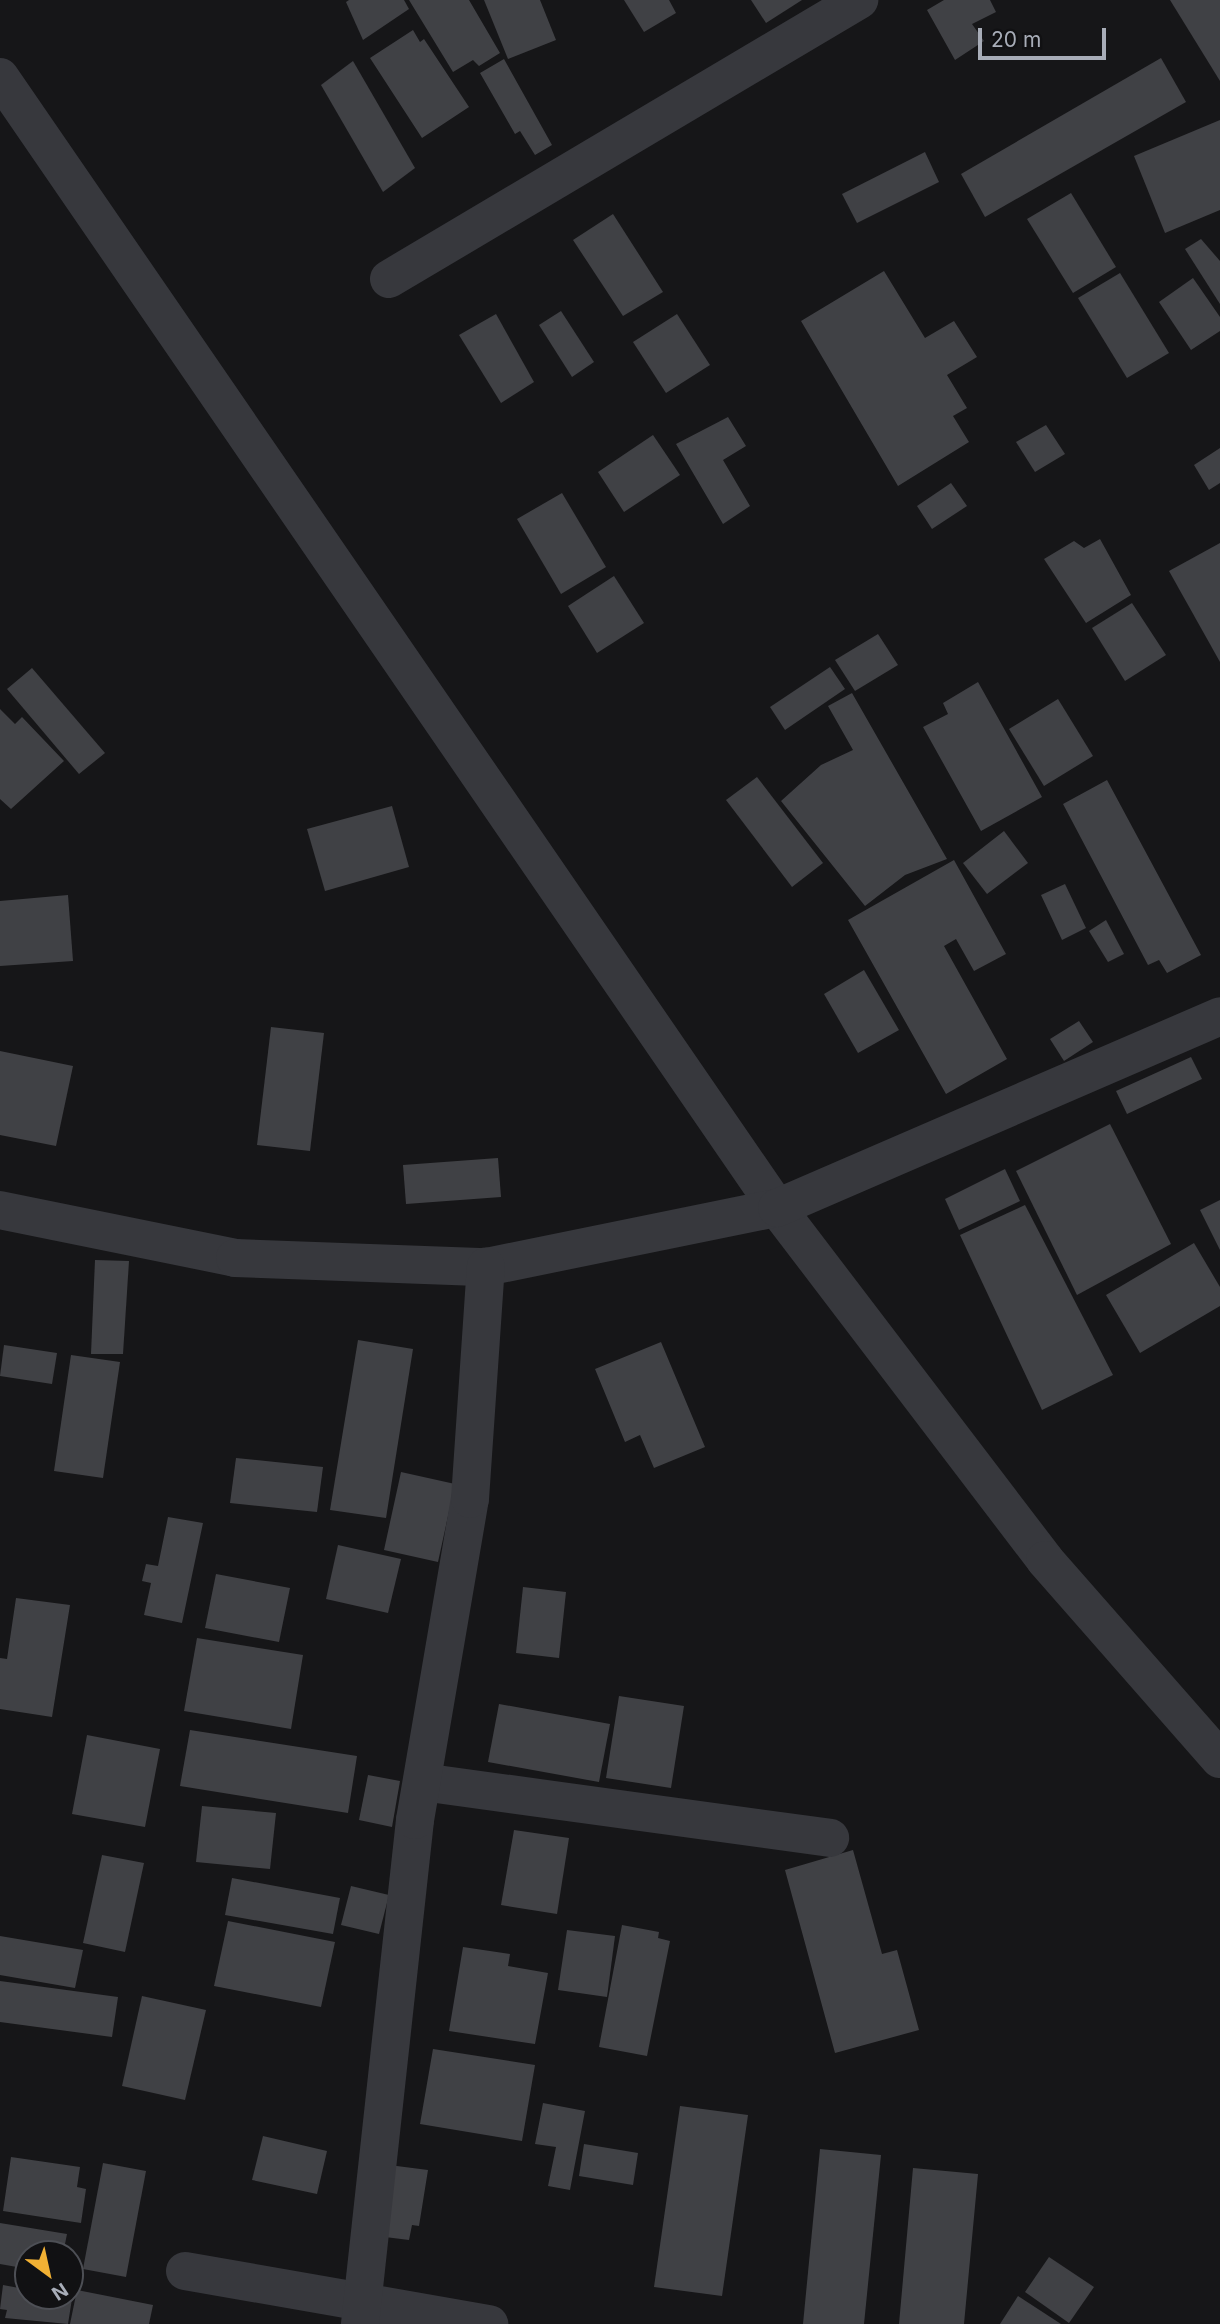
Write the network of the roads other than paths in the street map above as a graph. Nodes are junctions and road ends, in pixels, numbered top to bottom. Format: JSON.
{"nodes":[{"id":1,"x":859,"y":0,"type":"edge"},
{"id":2,"x":0,"y":77,"type":"edge"},
{"id":3,"x":389,"y":279,"type":"dead end"},
{"id":4,"x":1220,"y":1016,"type":"edge"},
{"id":5,"x":777,"y":1208,"type":"junction"},
{"id":6,"x":0,"y":1210,"type":"edge"},
{"id":7,"x":486,"y":1267,"type":"junction"},
{"id":8,"x":1220,"y":1759,"type":"edge"},
{"id":9,"x":422,"y":1782,"type":"junction"},
{"id":10,"x":830,"y":1838,"type":"dead end"},
{"id":11,"x":185,"y":2271,"type":"dead end"},
{"id":12,"x":362,"y":2314,"type":"edge"},
{"id":13,"x":489,"y":2324,"type":"edge"}],
"edges":[{"from":1,"to":3,"type":"street"},
{"from":2,"to":5,"type":"street"},
{"from":4,"to":5,"type":"street"},
{"from":5,"to":7,"type":"street"},
{"from":5,"to":8,"type":"street"},
{"from":6,"to":7,"type":"street"},
{"from":7,"to":9,"type":"street"},
{"from":9,"to":10,"type":"street"},
{"from":9,"to":12,"type":"street"},
{"from":11,"to":12,"type":"street"},
{"from":12,"to":13,"type":"street"}]}
